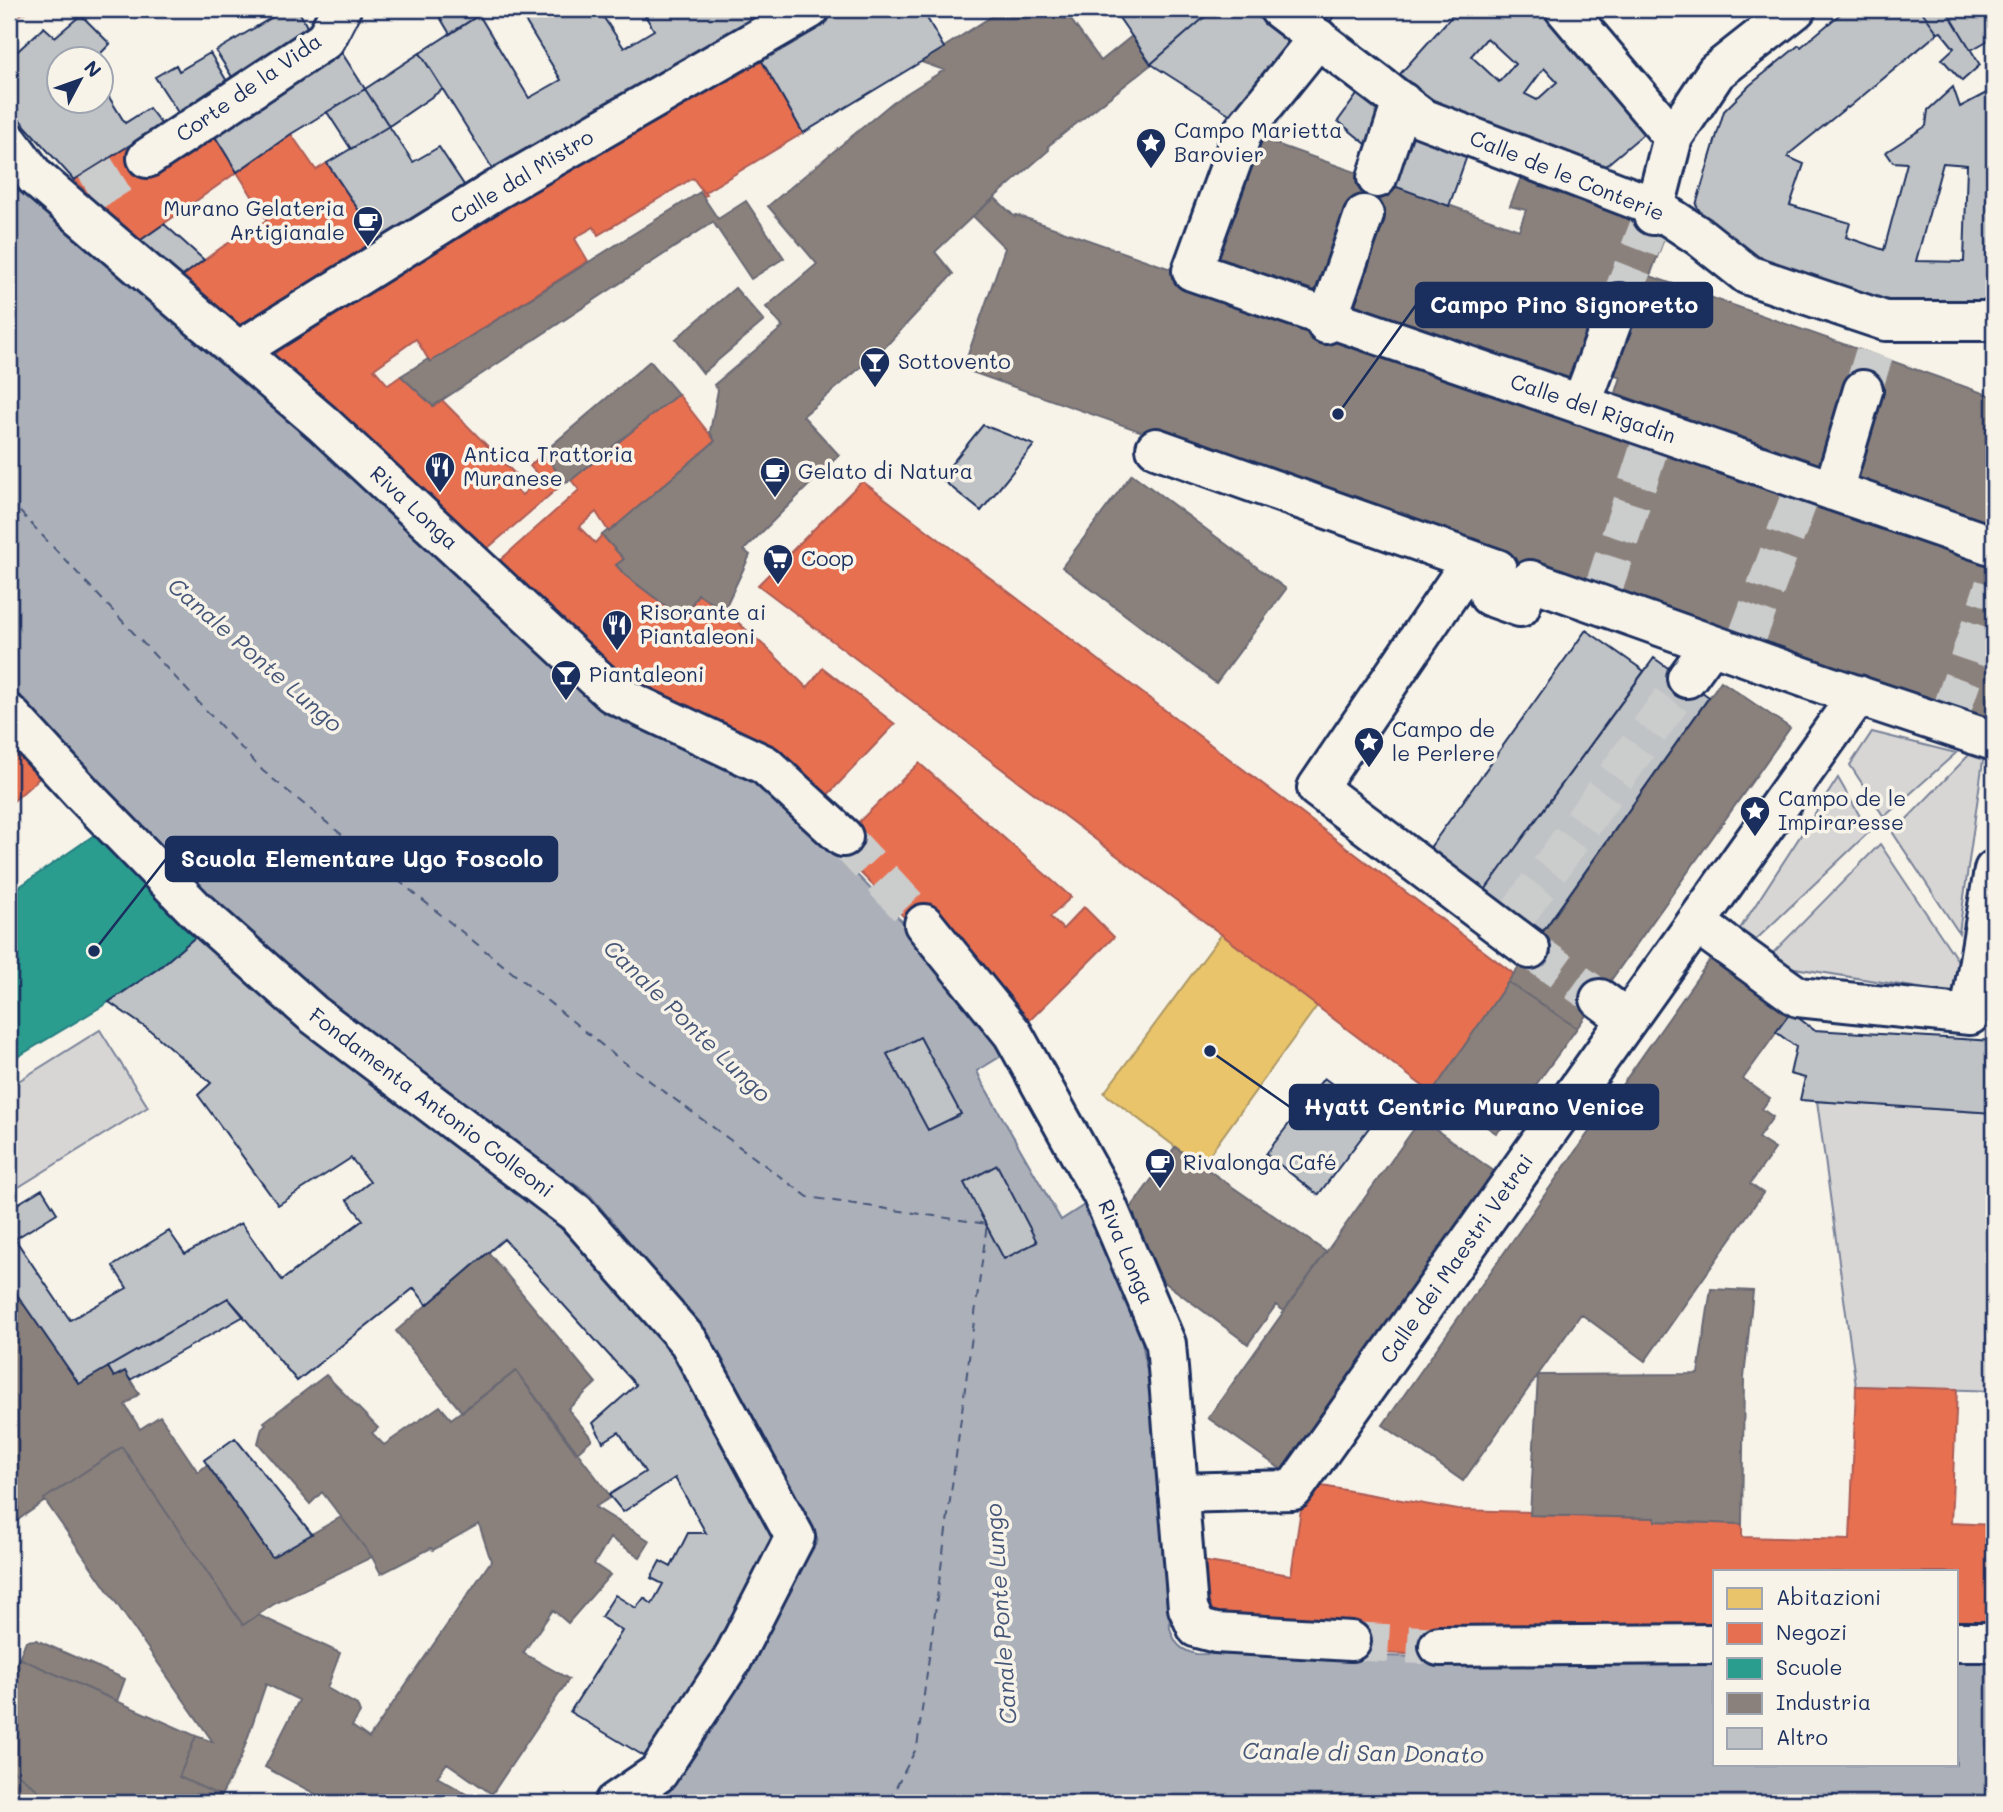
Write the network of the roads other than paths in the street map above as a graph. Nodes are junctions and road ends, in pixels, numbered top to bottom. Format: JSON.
{"nodes":[{"id":1,"x":341,"y":9,"type":"edge"},
{"id":2,"x":810,"y":9,"type":"edge"},
{"id":3,"x":1279,"y":9,"type":"edge"},
{"id":4,"x":1565,"y":9,"type":"edge"},
{"id":5,"x":1796,"y":9,"type":"edge"},
{"id":6,"x":1318,"y":38,"type":"junction"},
{"id":7,"x":1402,"y":102,"type":"junction"},
{"id":8,"x":1673,"y":137,"type":"junction"},
{"id":9,"x":9,"y":142,"type":"edge"},
{"id":10,"x":147,"y":158,"type":"tunnel mouth"},
{"id":11,"x":1377,"y":178,"type":"dead end"},
{"id":12,"x":1654,"y":211,"type":"junction"},
{"id":13,"x":1364,"y":215,"type":"dead end"},
{"id":14,"x":1619,"y":303,"type":"tunnel mouth"},
{"id":15,"x":1328,"y":321,"type":"junction"},
{"id":16,"x":1994,"y":321,"type":"edge"},
{"id":17,"x":238,"y":351,"type":"junction"},
{"id":18,"x":1863,"y":390,"type":"tunnel mouth"},
{"id":19,"x":1581,"y":405,"type":"junction"},
{"id":20,"x":1156,"y":448,"type":"dead end"},
{"id":21,"x":1813,"y":488,"type":"junction"},
{"id":22,"x":1994,"y":546,"type":"edge"},
{"id":23,"x":1472,"y":560,"type":"junction"},
{"id":24,"x":1733,"y":648,"type":"junction"},
{"id":25,"x":1687,"y":678,"type":"tunnel mouth"},
{"id":26,"x":1858,"y":695,"type":"junction"},
{"id":27,"x":9,"y":714,"type":"edge"},
{"id":28,"x":1994,"y":741,"type":"edge"},
{"id":29,"x":843,"y":837,"type":"tunnel mouth"},
{"id":30,"x":1994,"y":870,"type":"edge"},
{"id":31,"x":924,"y":924,"type":"tunnel mouth"},
{"id":32,"x":1692,"y":929,"type":"junction"},
{"id":33,"x":1517,"y":932,"type":"tunnel mouth"},
{"id":34,"x":1178,"y":1493,"type":"junction"},
{"id":35,"x":1351,"y":1641,"type":"tunnel mouth"},
{"id":36,"x":1958,"y":1642,"type":"edge"},
{"id":37,"x":1994,"y":1642,"type":"edge"},
{"id":38,"x":1713,"y":1644,"type":"edge"},
{"id":39,"x":1439,"y":1646,"type":"tunnel mouth"},
{"id":40,"x":614,"y":1803,"type":"edge"}],
"edges":[{"from":1,"to":10,"type":"street","name":"Corte de la Vida"},
{"from":2,"to":17,"type":"street","name":"Calle dal Mistro"},
{"from":3,"to":6,"type":"street","name":"Calle de le Conterie"},
{"from":4,"to":8,"type":"street"},
{"from":5,"to":8,"type":"street"},
{"from":6,"to":7,"type":"street","name":"Calle de le Conterie"},
{"from":6,"to":15,"type":"street","name":"Calle del Rigadin"},
{"from":7,"to":11,"type":"street"},
{"from":7,"to":12,"type":"street","name":"Calle de le Conterie"},
{"from":8,"to":12,"type":"street"},
{"from":9,"to":17,"type":"street","name":"Riva Longa"},
{"from":12,"to":16,"type":"street","name":"Calle de le Conterie"},
{"from":13,"to":15,"type":"street"},
{"from":14,"to":19,"type":"street"},
{"from":15,"to":19,"type":"street","name":"Calle del Rigadin"},
{"from":17,"to":29,"type":"street","name":"Riva Longa"},
{"from":18,"to":21,"type":"street"},
{"from":19,"to":21,"type":"street","name":"Calle del Rigadin"},
{"from":20,"to":23,"type":"street"},
{"from":21,"to":22,"type":"street","name":"Calle del Rigadin"},
{"from":23,"to":24,"type":"street"},
{"from":23,"to":33,"type":"street"},
{"from":24,"to":25,"type":"street"},
{"from":24,"to":26,"type":"street"},
{"from":26,"to":28,"type":"street"},
{"from":26,"to":32,"type":"street","name":"Calle dei Maestri Vetrai"},
{"from":27,"to":40,"type":"street","name":"Fondamenta Antonio Colleoni"},
{"from":30,"to":32,"type":"street"},
{"from":31,"to":34,"type":"street","name":"Riva Longa"},
{"from":32,"to":34,"type":"street","name":"Calle dei Maestri Vetrai"},
{"from":34,"to":35,"type":"street","name":"Riva Longa"},
{"from":36,"to":37,"type":"street"},
{"from":38,"to":39,"type":"street"}]}
